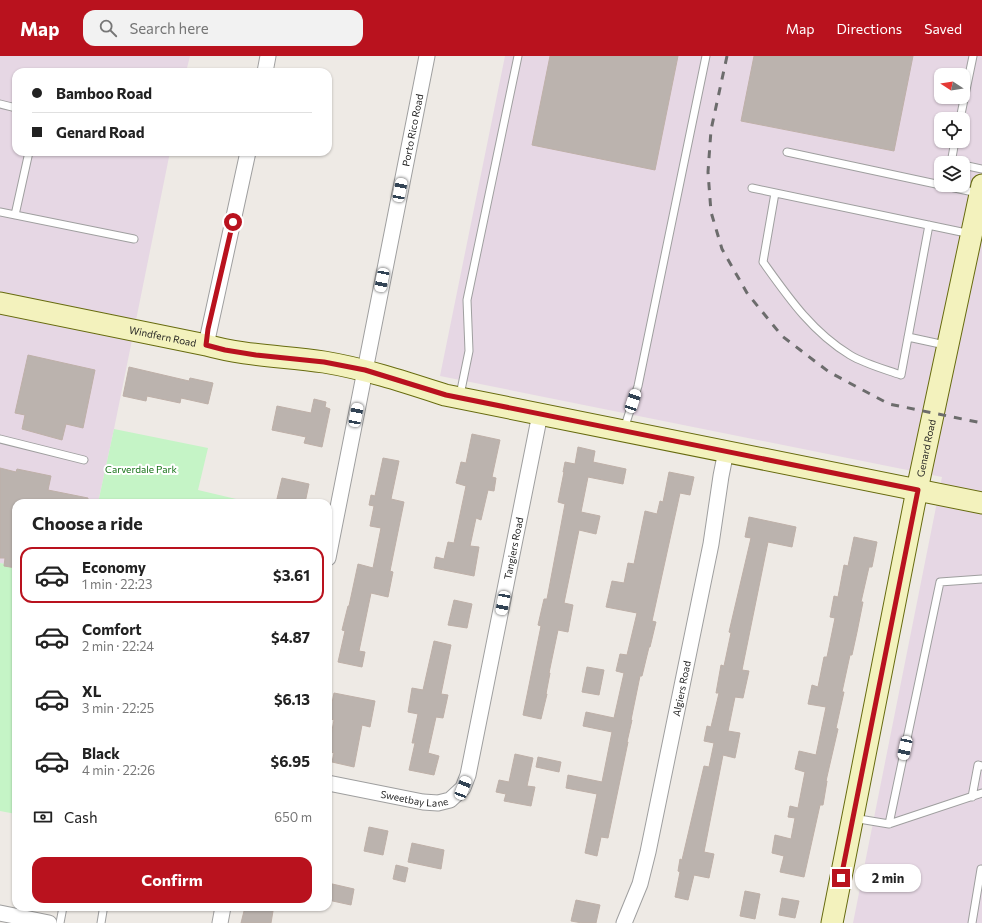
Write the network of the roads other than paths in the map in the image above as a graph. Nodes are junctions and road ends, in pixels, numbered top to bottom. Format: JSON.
{"nodes":[{"id":1,"x":268,"y":56,"type":"edge"},
{"id":2,"x":427,"y":56,"type":"edge"},
{"id":3,"x":518,"y":56,"type":"edge"},
{"id":4,"x":706,"y":56,"type":"edge"},
{"id":5,"x":973,"y":56,"type":"edge"},
{"id":6,"x":266,"y":68,"type":"edge"},
{"id":7,"x":0,"y":104,"type":"edge"},
{"id":8,"x":12,"y":107,"type":"edge"},
{"id":9,"x":961,"y":112,"type":"edge"},
{"id":10,"x":787,"y":152,"type":"dead end"},
{"id":11,"x":28,"y":156,"type":"edge"},
{"id":12,"x":247,"y":156,"type":"edge"},
{"id":13,"x":970,"y":166,"type":"edge"},
{"id":14,"x":982,"y":169,"type":"edge"},
{"id":15,"x":934,"y":183,"type":"edge"},
{"id":16,"x":752,"y":188,"type":"dead end"},
{"id":17,"x":970,"y":189,"type":"edge"},
{"id":18,"x":981,"y":190,"type":"edge"},
{"id":19,"x":775,"y":193,"type":"junction"},
{"id":20,"x":0,"y":212,"type":"edge"},
{"id":21,"x":15,"y":215,"type":"junction"},
{"id":22,"x":929,"y":225,"type":"junction"},
{"id":23,"x":975,"y":232,"type":"edge"},
{"id":24,"x":134,"y":239,"type":"dead end"},
{"id":25,"x":0,"y":303,"type":"edge"},
{"id":26,"x":908,"y":337,"type":"junction"},
{"id":27,"x":206,"y":345,"type":"junction"},
{"id":28,"x":949,"y":345,"type":"junction"},
{"id":29,"x":365,"y":370,"type":"junction"},
{"id":30,"x":460,"y":398,"type":"junction"},
{"id":31,"x":540,"y":414,"type":"junction"},
{"id":32,"x":624,"y":431,"type":"junction"},
{"id":33,"x":0,"y":439,"type":"edge"},
{"id":34,"x":726,"y":451,"type":"junction"},
{"id":35,"x":84,"y":460,"type":"dead end"},
{"id":36,"x":918,"y":490,"type":"junction"},
{"id":37,"x":982,"y":503,"type":"edge"},
{"id":38,"x":332,"y":538,"type":"edge"},
{"id":39,"x":982,"y":580,"type":"edge"},
{"id":40,"x":477,"y":731,"type":"joint"},
{"id":41,"x":982,"y":766,"type":"edge"},
{"id":42,"x":332,"y":784,"type":"edge"},
{"id":43,"x":982,"y":793,"type":"edge"},
{"id":44,"x":972,"y":797,"type":"junction"},
{"id":45,"x":853,"y":818,"type":"junction"},
{"id":46,"x":889,"y":824,"type":"junction"},
{"id":47,"x":981,"y":869,"type":"edge"},
{"id":48,"x":62,"y":911,"type":"edge"},
{"id":49,"x":103,"y":911,"type":"edge"},
{"id":50,"x":222,"y":911,"type":"edge"},
{"id":51,"x":0,"y":913,"type":"edge"},
{"id":52,"x":15,"y":920,"type":"edge"},
{"id":53,"x":49,"y":923,"type":"edge"},
{"id":54,"x":60,"y":923,"type":"edge"},
{"id":55,"x":101,"y":923,"type":"edge"},
{"id":56,"x":220,"y":923,"type":"edge"},
{"id":57,"x":624,"y":923,"type":"edge"},
{"id":58,"x":832,"y":923,"type":"edge"},
{"id":59,"x":972,"y":923,"type":"edge"}],
"edges":[{"from":1,"to":6,"type":"street"},
{"from":2,"to":29,"type":"street","name":"Porto Rico Road"},
{"from":3,"to":30,"type":"lane"},
{"from":4,"to":32,"type":"lane"},
{"from":5,"to":9,"type":"lane"},
{"from":7,"to":8,"type":"lane"},
{"from":10,"to":15,"type":"lane"},
{"from":11,"to":21,"type":"lane"},
{"from":12,"to":27,"type":"street"},
{"from":13,"to":14,"type":"lane"},
{"from":16,"to":19,"type":"lane"},
{"from":17,"to":18,"type":"lane"},
{"from":18,"to":23,"type":"street","name":"Genard Road"},
{"from":19,"to":22,"type":"lane"},
{"from":19,"to":26,"type":"lane"},
{"from":20,"to":21,"type":"lane"},
{"from":21,"to":24,"type":"lane"},
{"from":22,"to":23,"type":"lane"},
{"from":22,"to":26,"type":"lane"},
{"from":23,"to":28,"type":"street","name":"Genard Road"},
{"from":25,"to":27,"type":"street","name":"Windfern Road"},
{"from":26,"to":28,"type":"lane"},
{"from":27,"to":29,"type":"street","name":"Windfern Road"},
{"from":28,"to":36,"type":"street","name":"Genard Road"},
{"from":29,"to":30,"type":"street","name":"Windfern Road"},
{"from":29,"to":38,"type":"street","name":"Porto Rico Road"},
{"from":30,"to":31,"type":"street","name":"Windfern Road"},
{"from":31,"to":32,"type":"street","name":"Windfern Road"},
{"from":31,"to":40,"type":"street","name":"Tangiers Road"},
{"from":32,"to":34,"type":"street","name":"Windfern Road"},
{"from":33,"to":35,"type":"lane"},
{"from":34,"to":36,"type":"street","name":"Windfern Road"},
{"from":34,"to":57,"type":"street","name":"Algiers Road"},
{"from":36,"to":37,"type":"street","name":"Windfern Road"},
{"from":36,"to":45,"type":"street","name":"Genard Road"},
{"from":39,"to":46,"type":"lane"},
{"from":40,"to":42,"type":"street","name":"Sweetbay Lane"},
{"from":41,"to":44,"type":"lane"},
{"from":43,"to":44,"type":"lane"},
{"from":44,"to":46,"type":"lane"},
{"from":45,"to":46,"type":"lane"},
{"from":45,"to":58,"type":"street","name":"Genard Road"},
{"from":47,"to":59,"type":"lane"},
{"from":48,"to":54,"type":"lane"},
{"from":49,"to":55,"type":"lane"},
{"from":50,"to":56,"type":"street"},
{"from":51,"to":52,"type":"street"},
{"from":52,"to":53,"type":"street"}]}
